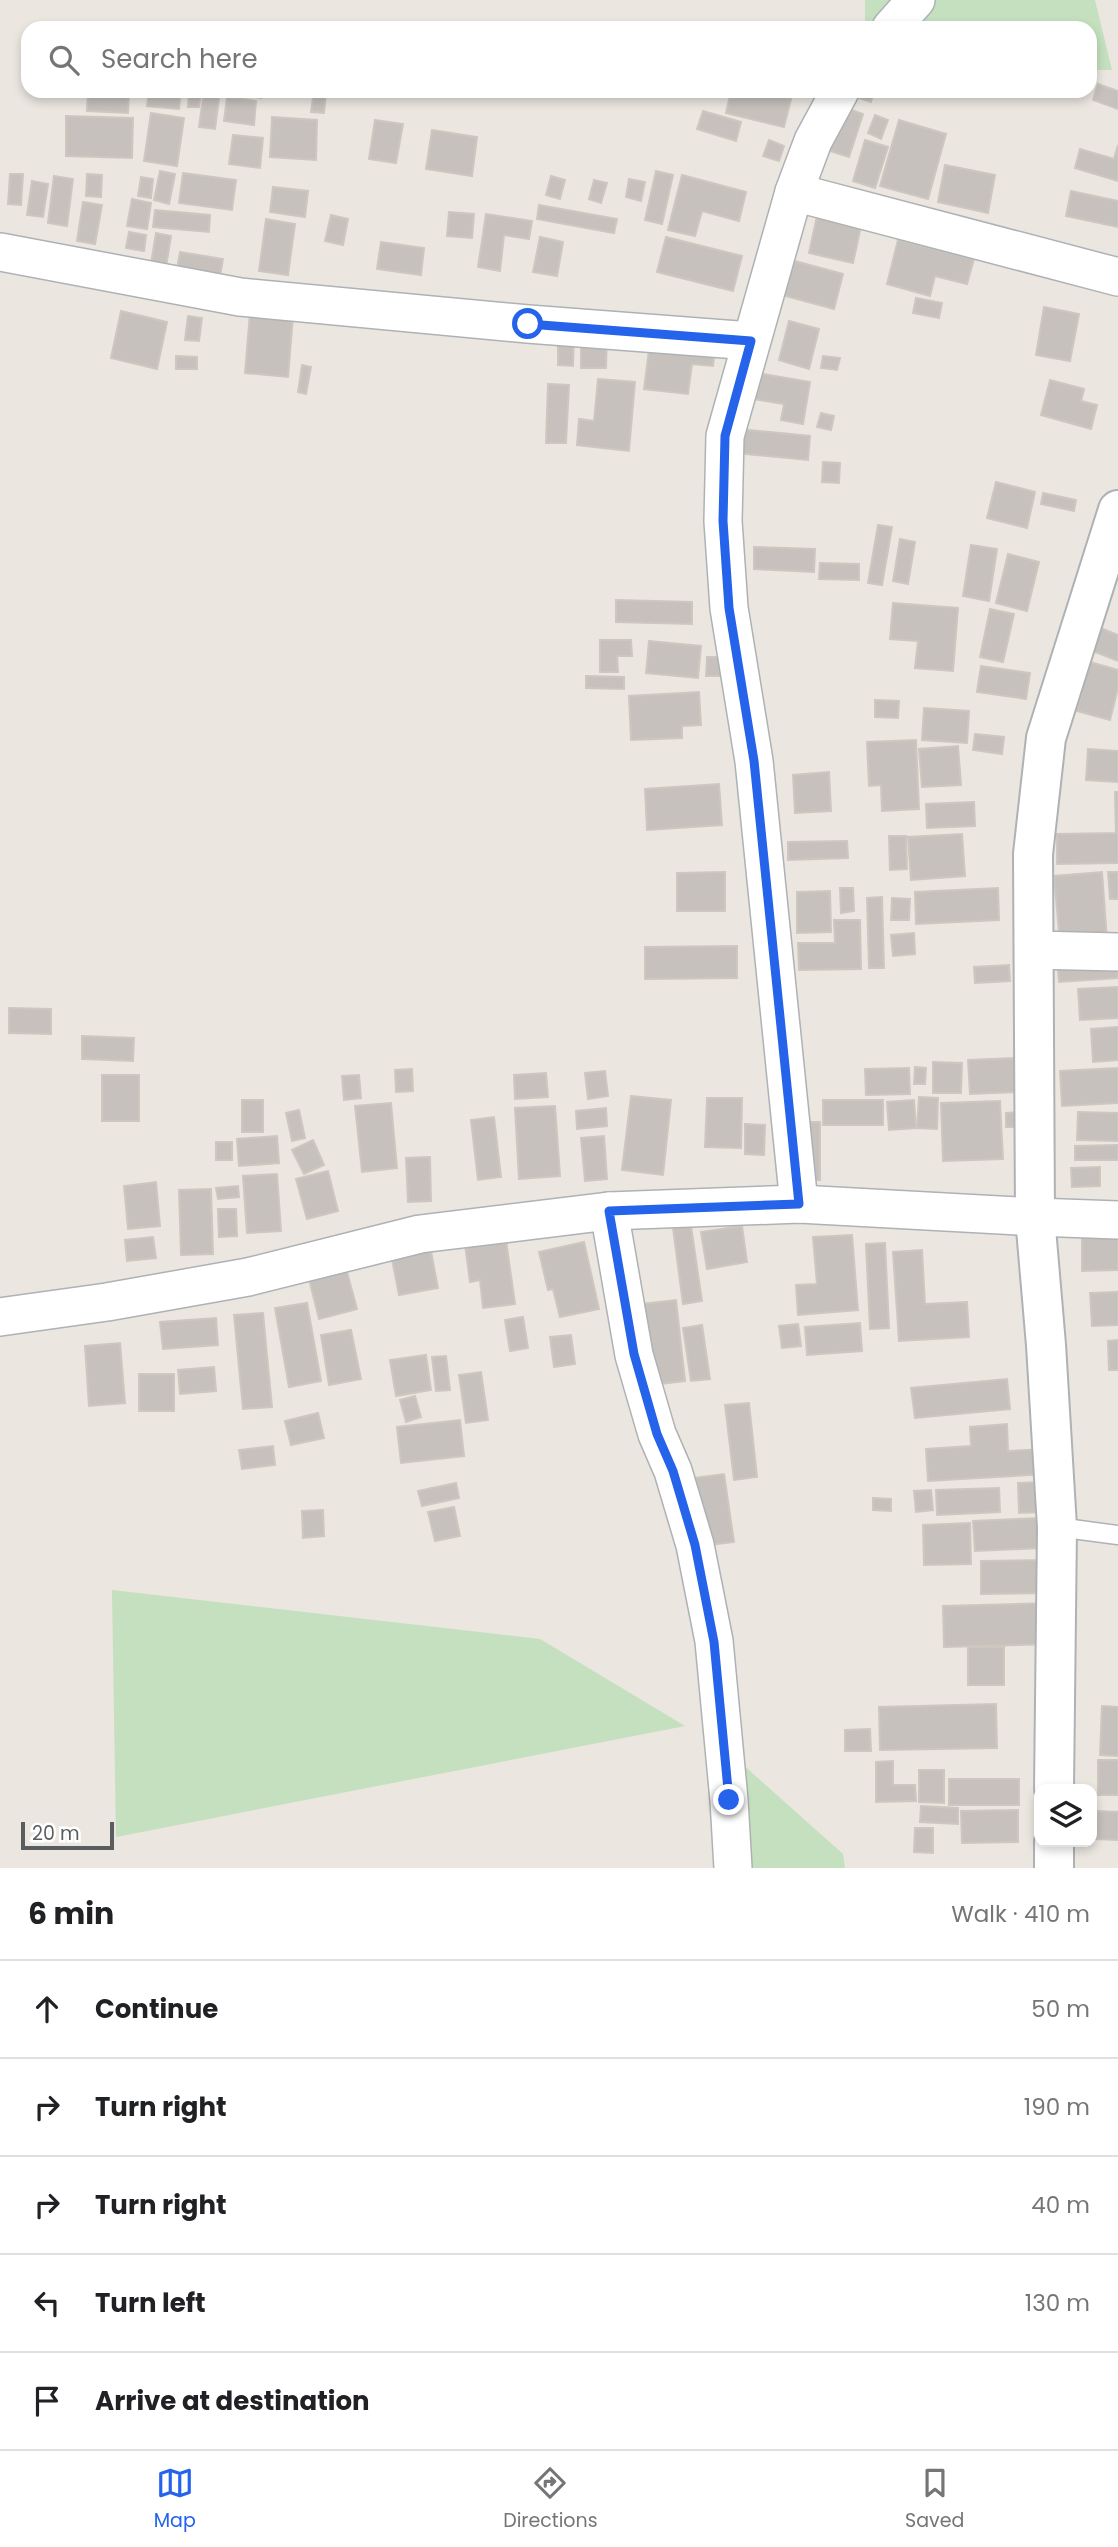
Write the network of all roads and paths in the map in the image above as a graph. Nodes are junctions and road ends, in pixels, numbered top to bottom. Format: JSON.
{"nodes":[{"id":1,"x":916,"y":0,"type":"edge"},
{"id":2,"x":897,"y":21,"type":"edge"},
{"id":3,"x":836,"y":98,"type":"edge"},
{"id":4,"x":794,"y":192,"type":"junction"},
{"id":5,"x":0,"y":252,"type":"edge"},
{"id":6,"x":1118,"y":277,"type":"edge"},
{"id":7,"x":751,"y":341,"type":"junction"},
{"id":8,"x":1118,"y":510,"type":"edge"},
{"id":9,"x":1034,"y":950,"type":"junction"},
{"id":10,"x":1118,"y":951,"type":"edge"},
{"id":11,"x":799,"y":1204,"type":"junction"},
{"id":12,"x":609,"y":1211,"type":"junction"},
{"id":13,"x":1035,"y":1217,"type":"junction"},
{"id":14,"x":1118,"y":1220,"type":"edge"},
{"id":15,"x":0,"y":1317,"type":"edge"},
{"id":16,"x":1057,"y":1527,"type":"junction"},
{"id":17,"x":1118,"y":1535,"type":"edge"},
{"id":18,"x":1054,"y":1784,"type":"edge"},
{"id":19,"x":1054,"y":1847,"type":"edge"},
{"id":20,"x":733,"y":1868,"type":"edge"},
{"id":21,"x":1054,"y":1868,"type":"edge"}],
"edges":[{"from":1,"to":2,"type":"street"},
{"from":3,"to":4,"type":"street"},
{"from":4,"to":6,"type":"street"},
{"from":4,"to":7,"type":"street"},
{"from":5,"to":7,"type":"street"},
{"from":7,"to":11,"type":"street"},
{"from":8,"to":9,"type":"street"},
{"from":9,"to":10,"type":"street"},
{"from":9,"to":13,"type":"street"},
{"from":11,"to":12,"type":"street"},
{"from":11,"to":13,"type":"street"},
{"from":12,"to":15,"type":"street"},
{"from":12,"to":20,"type":"street"},
{"from":13,"to":14,"type":"street"},
{"from":13,"to":16,"type":"street"},
{"from":16,"to":17,"type":"lane"},
{"from":16,"to":18,"type":"street"},
{"from":19,"to":21,"type":"street"}]}
